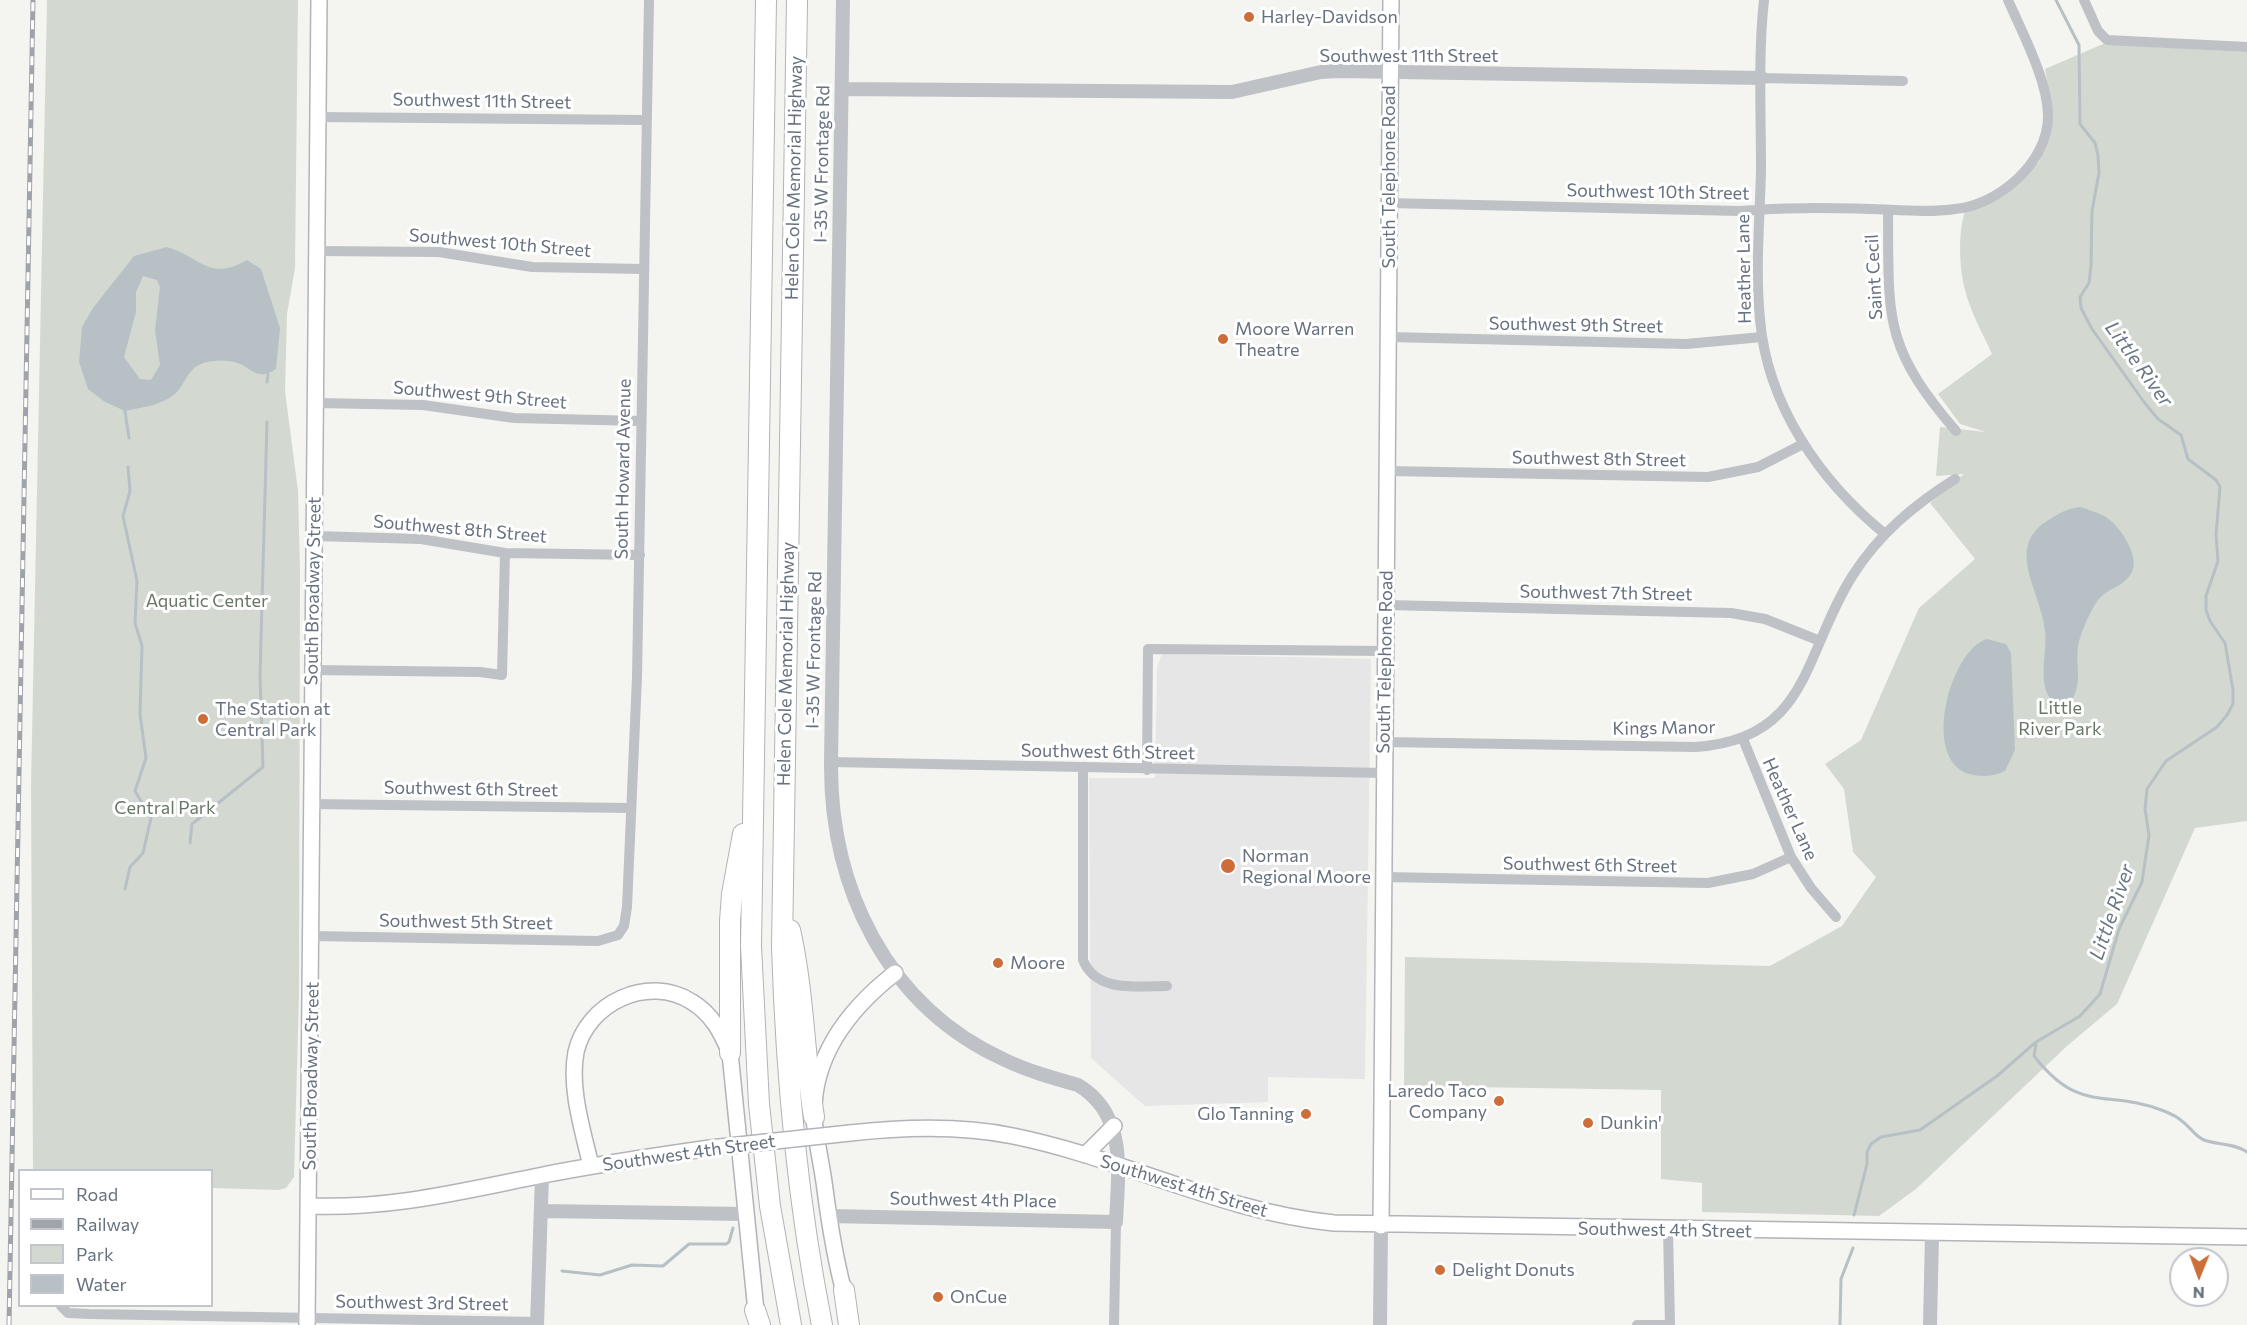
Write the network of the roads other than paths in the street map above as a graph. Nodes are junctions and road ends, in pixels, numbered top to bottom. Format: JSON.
{"nodes":[{"id":1,"x":319,"y":0,"type":"edge"},
{"id":2,"x":650,"y":0,"type":"edge"},
{"id":3,"x":766,"y":0,"type":"edge"},
{"id":4,"x":797,"y":0,"type":"edge"},
{"id":5,"x":843,"y":0,"type":"edge"},
{"id":6,"x":1391,"y":0,"type":"edge"},
{"id":7,"x":1764,"y":0,"type":"edge"},
{"id":8,"x":2008,"y":0,"type":"edge"},
{"id":9,"x":2084,"y":0,"type":"edge"},
{"id":10,"x":2247,"y":47,"type":"edge"},
{"id":11,"x":1390,"y":71,"type":"junction"},
{"id":12,"x":1762,"y":78,"type":"junction"},
{"id":13,"x":1903,"y":81,"type":"dead end"},
{"id":14,"x":842,"y":89,"type":"junction"},
{"id":15,"x":318,"y":117,"type":"junction"},
{"id":16,"x":645,"y":120,"type":"junction"},
{"id":17,"x":1388,"y":203,"type":"junction"},
{"id":18,"x":1760,"y":209,"type":"junction"},
{"id":19,"x":1888,"y":210,"type":"junction"},
{"id":20,"x":316,"y":250,"type":"junction"},
{"id":21,"x":644,"y":269,"type":"junction"},
{"id":22,"x":1389,"y":337,"type":"junction"},
{"id":23,"x":1762,"y":337,"type":"junction"},
{"id":24,"x":316,"y":403,"type":"junction"},
{"id":25,"x":641,"y":421,"type":"junction"},
{"id":26,"x":1956,"y":431,"type":"dead end"},
{"id":27,"x":1803,"y":444,"type":"junction"},
{"id":28,"x":1388,"y":471,"type":"junction"},
{"id":29,"x":1955,"y":479,"type":"dead end"},
{"id":30,"x":1885,"y":534,"type":"junction"},
{"id":31,"x":314,"y":537,"type":"junction"},
{"id":32,"x":505,"y":553,"type":"junction"},
{"id":33,"x":640,"y":555,"type":"junction"},
{"id":34,"x":1386,"y":605,"type":"junction"},
{"id":35,"x":1820,"y":641,"type":"junction"},
{"id":36,"x":1385,"y":651,"type":"junction"},
{"id":37,"x":312,"y":670,"type":"junction"},
{"id":38,"x":1743,"y":739,"type":"junction"},
{"id":39,"x":1384,"y":742,"type":"junction"},
{"id":40,"x":831,"y":762,"type":"junction"},
{"id":41,"x":1083,"y":767,"type":"junction"},
{"id":42,"x":1147,"y":770,"type":"junction"},
{"id":43,"x":1384,"y":773,"type":"junction"},
{"id":44,"x":753,"y":781,"type":"junction"},
{"id":45,"x":311,"y":804,"type":"junction"},
{"id":46,"x":630,"y":808,"type":"junction"},
{"id":47,"x":1791,"y":857,"type":"junction"},
{"id":48,"x":1383,"y":877,"type":"junction"},
{"id":49,"x":783,"y":895,"type":"junction"},
{"id":50,"x":1836,"y":917,"type":"dead end"},
{"id":51,"x":618,"y":935,"type":"joint"},
{"id":52,"x":311,"y":936,"type":"junction"},
{"id":53,"x":895,"y":973,"type":"junction"},
{"id":54,"x":1167,"y":986,"type":"dead end"},
{"id":55,"x":730,"y":1053,"type":"junction"},
{"id":56,"x":814,"y":1118,"type":"junction"},
{"id":57,"x":1114,"y":1126,"type":"junction"},
{"id":58,"x":1085,"y":1155,"type":"junction"},
{"id":59,"x":591,"y":1166,"type":"junction"},
{"id":60,"x":1118,"y":1166,"type":"junction"},
{"id":61,"x":542,"y":1176,"type":"junction"},
{"id":62,"x":309,"y":1206,"type":"junction"},
{"id":63,"x":542,"y":1211,"type":"junction"},
{"id":64,"x":745,"y":1214,"type":"junction"},
{"id":65,"x":829,"y":1215,"type":"junction"},
{"id":66,"x":1116,"y":1222,"type":"junction"},
{"id":67,"x":1381,"y":1226,"type":"junction"},
{"id":68,"x":1668,"y":1229,"type":"junction"},
{"id":69,"x":1932,"y":1234,"type":"junction"},
{"id":70,"x":2247,"y":1237,"type":"edge"},
{"id":71,"x":844,"y":1290,"type":"junction"},
{"id":72,"x":63,"y":1307,"type":"edge"},
{"id":73,"x":758,"y":1320,"type":"edge"},
{"id":74,"x":307,"y":1322,"type":"edge"},
{"id":75,"x":537,"y":1323,"type":"edge"},
{"id":76,"x":791,"y":1325,"type":"edge"},
{"id":77,"x":822,"y":1325,"type":"edge"},
{"id":78,"x":849,"y":1325,"type":"edge"},
{"id":79,"x":854,"y":1325,"type":"edge"},
{"id":80,"x":1114,"y":1325,"type":"edge"},
{"id":81,"x":1380,"y":1325,"type":"edge"},
{"id":82,"x":1637,"y":1325,"type":"edge"},
{"id":83,"x":1664,"y":1325,"type":"edge"},
{"id":84,"x":1670,"y":1325,"type":"edge"},
{"id":85,"x":1930,"y":1325,"type":"edge"}],
"edges":[{"from":1,"to":15,"type":"main road","name":"South Broadway Street"},
{"from":2,"to":16,"type":"street","name":"South Howard Avenue"},
{"from":3,"to":44,"type":"highway","name":"Helen Cole Memorial Highway"},
{"from":4,"to":49,"type":"highway","name":"Helen Cole Memorial Highway"},
{"from":5,"to":14,"type":"street","name":"I-35 W Frontage Rd"},
{"from":6,"to":11,"type":"main road","name":"South Telephone Road"},
{"from":7,"to":12,"type":"street","name":"Heather Lane"},
{"from":8,"to":19,"type":"street","name":"Southwest 10th Street"},
{"from":9,"to":10,"type":"street"},
{"from":11,"to":12,"type":"street","name":"Southwest 11th Street"},
{"from":11,"to":14,"type":"street","name":"Southwest 11th Street"},
{"from":11,"to":17,"type":"main road","name":"South Telephone Road"},
{"from":12,"to":13,"type":"street"},
{"from":12,"to":18,"type":"street","name":"Heather Lane"},
{"from":14,"to":40,"type":"street","name":"I-35 W Frontage Rd"},
{"from":15,"to":16,"type":"street","name":"Southwest 11th Street"},
{"from":15,"to":20,"type":"main road","name":"South Broadway Street"},
{"from":16,"to":21,"type":"street","name":"South Howard Avenue"},
{"from":17,"to":18,"type":"street","name":"Southwest 10th Street"},
{"from":17,"to":22,"type":"main road","name":"South Telephone Road"},
{"from":18,"to":19,"type":"street","name":"Southwest 10th Street"},
{"from":18,"to":23,"type":"street","name":"Heather Lane"},
{"from":19,"to":26,"type":"street","name":"Saint Cecil"},
{"from":20,"to":21,"type":"street","name":"Southwest 10th Street"},
{"from":20,"to":24,"type":"main road","name":"South Broadway Street"},
{"from":21,"to":25,"type":"street","name":"South Howard Avenue"},
{"from":22,"to":23,"type":"street","name":"Southwest 9th Street"},
{"from":22,"to":28,"type":"main road","name":"South Telephone Road"},
{"from":23,"to":27,"type":"street","name":"Heather Lane"},
{"from":24,"to":25,"type":"street","name":"Southwest 9th Street"},
{"from":24,"to":31,"type":"main road","name":"South Broadway Street"},
{"from":25,"to":33,"type":"street","name":"South Howard Avenue"},
{"from":27,"to":28,"type":"street","name":"Southwest 8th Street"},
{"from":27,"to":30,"type":"street","name":"Heather Lane"},
{"from":28,"to":34,"type":"main road","name":"South Telephone Road"},
{"from":29,"to":30,"type":"street","name":"Kings Manor"},
{"from":30,"to":35,"type":"street","name":"Kings Manor"},
{"from":31,"to":32,"type":"street","name":"Southwest 8th Street"},
{"from":31,"to":37,"type":"main road","name":"South Broadway Street"},
{"from":32,"to":33,"type":"street","name":"Southwest 8th Street"},
{"from":32,"to":37,"type":"street"},
{"from":33,"to":46,"type":"street","name":"South Howard Avenue"},
{"from":34,"to":35,"type":"street","name":"Southwest 7th Street"},
{"from":34,"to":36,"type":"main road","name":"South Telephone Road"},
{"from":35,"to":38,"type":"street","name":"Kings Manor"},
{"from":36,"to":39,"type":"main road","name":"South Telephone Road"},
{"from":36,"to":42,"type":"street"},
{"from":37,"to":45,"type":"main road","name":"South Broadway Street"},
{"from":38,"to":39,"type":"street","name":"Kings Manor"},
{"from":38,"to":47,"type":"street","name":"Heather Lane"},
{"from":39,"to":43,"type":"main road","name":"South Telephone Road"},
{"from":40,"to":41,"type":"street","name":"Southwest 6th Street"},
{"from":40,"to":53,"type":"street","name":"I-35 W Frontage Rd"},
{"from":41,"to":42,"type":"street","name":"Southwest 6th Street"},
{"from":41,"to":54,"type":"street"},
{"from":42,"to":43,"type":"street","name":"Southwest 6th Street"},
{"from":43,"to":48,"type":"main road","name":"South Telephone Road"},
{"from":44,"to":55,"type":"highway"},
{"from":44,"to":76,"type":"highway","name":"Helen Cole Memorial Highway"},
{"from":45,"to":46,"type":"street","name":"Southwest 6th Street"},
{"from":45,"to":52,"type":"main road","name":"South Broadway Street"},
{"from":46,"to":51,"type":"street","name":"South Howard Avenue"},
{"from":47,"to":48,"type":"street","name":"Southwest 6th Street"},
{"from":47,"to":50,"type":"street","name":"Heather Lane"},
{"from":48,"to":67,"type":"main road","name":"South Telephone Road"},
{"from":49,"to":56,"type":"highway"},
{"from":49,"to":77,"type":"highway","name":"Helen Cole Memorial Highway"},
{"from":51,"to":52,"type":"street","name":"Southwest 5th Street"},
{"from":52,"to":62,"type":"main road","name":"South Broadway Street"},
{"from":53,"to":56,"type":"main road"},
{"from":53,"to":57,"type":"street","name":"I-35 W Frontage Rd"},
{"from":55,"to":59,"type":"main road"},
{"from":55,"to":64,"type":"main road"},
{"from":56,"to":65,"type":"main road"},
{"from":57,"to":58,"type":"main road"},
{"from":57,"to":60,"type":"street","name":"I-35 W Frontage Rd"},
{"from":58,"to":59,"type":"main road","name":"Southwest 4th Street","bridge":true},
{"from":58,"to":60,"type":"main road","name":"Southwest 4th Street"},
{"from":59,"to":61,"type":"main road","name":"Southwest 4th Street"},
{"from":60,"to":66,"type":"street","name":"I-35 W Frontage Rd"},
{"from":60,"to":67,"type":"main road","name":"Southwest 4th Street"},
{"from":61,"to":62,"type":"main road","name":"Southwest 4th Street"},
{"from":61,"to":63,"type":"street"},
{"from":62,"to":74,"type":"main road","name":"South Broadway Street"},
{"from":63,"to":64,"type":"street"},
{"from":63,"to":75,"type":"street"},
{"from":64,"to":73,"type":"main road"},
{"from":65,"to":66,"type":"street","name":"Southwest 4th Place"},
{"from":65,"to":71,"type":"main road"},
{"from":66,"to":80,"type":"street"},
{"from":67,"to":68,"type":"main road","name":"Southwest 4th Street"},
{"from":67,"to":81,"type":"street","name":"South Telephone Road"},
{"from":68,"to":69,"type":"main road","name":"Southwest 4th Street"},
{"from":68,"to":84,"type":"street"},
{"from":69,"to":70,"type":"main road","name":"Southwest 4th Street"},
{"from":69,"to":85,"type":"street"},
{"from":71,"to":78,"type":"highway"},
{"from":71,"to":79,"type":"main road"},
{"from":72,"to":74,"type":"street","name":"Southwest 3rd Street"},
{"from":74,"to":75,"type":"street","name":"Southwest 3rd Street"},
{"from":82,"to":83,"type":"street"}]}
